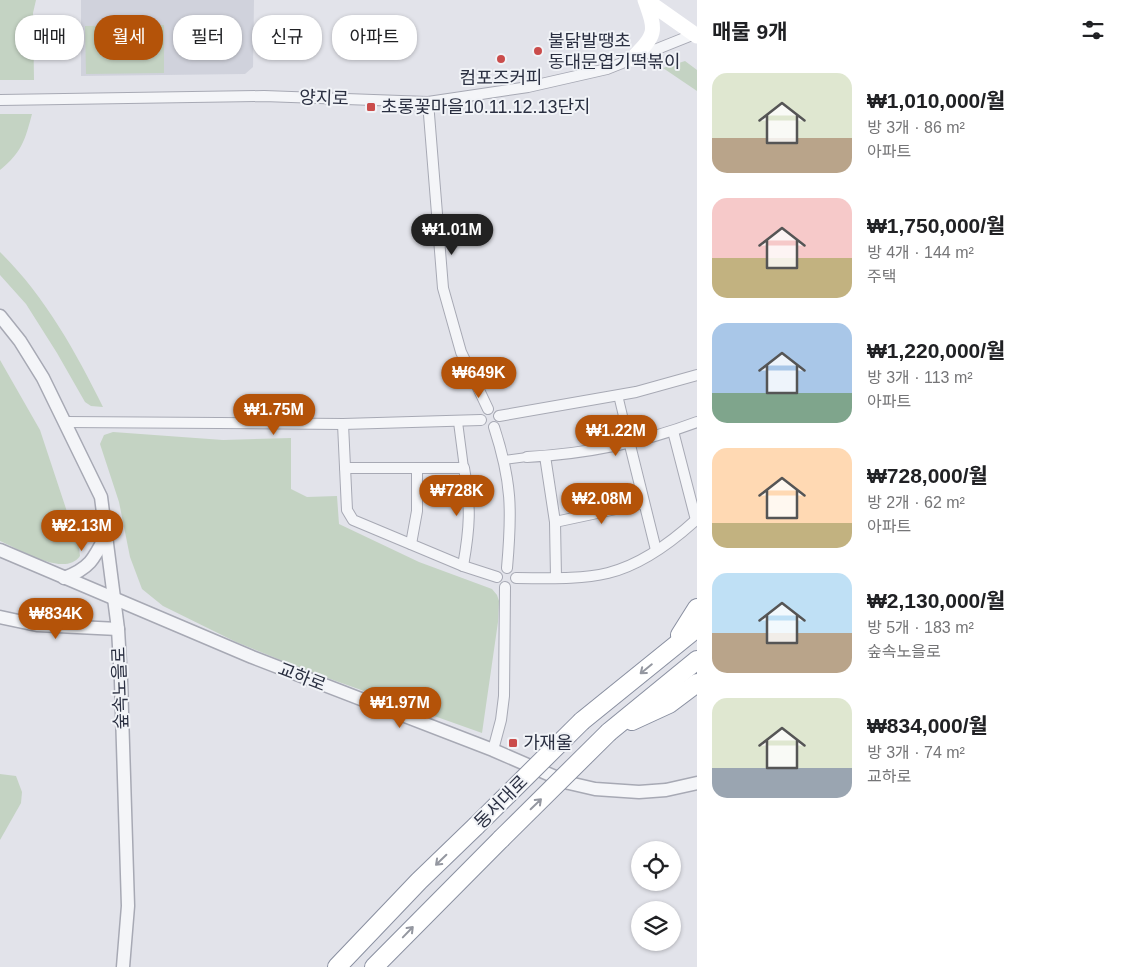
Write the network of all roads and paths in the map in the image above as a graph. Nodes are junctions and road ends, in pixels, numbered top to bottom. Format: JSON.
{"nodes":[{"id":1,"x":645,"y":0,"type":"edge"},
{"id":2,"x":696,"y":34,"type":"edge"},
{"id":3,"x":632,"y":59,"type":"junction"},
{"id":4,"x":0,"y":100,"type":"edge"},
{"id":5,"x":428,"y":102,"type":"junction"},
{"id":6,"x":0,"y":316,"type":"edge"},
{"id":7,"x":697,"y":375,"type":"edge"},
{"id":8,"x":618,"y":395,"type":"junction"},
{"id":9,"x":488,"y":409,"type":"junction"},
{"id":10,"x":499,"y":416,"type":"junction"},
{"id":11,"x":480,"y":420,"type":"junction"},
{"id":12,"x":66,"y":422,"type":"junction"},
{"id":13,"x":458,"y":422,"type":"junction"},
{"id":14,"x":697,"y":422,"type":"edge"},
{"id":15,"x":343,"y":424,"type":"junction"},
{"id":16,"x":494,"y":427,"type":"junction"},
{"id":17,"x":673,"y":431,"type":"junction"},
{"id":18,"x":629,"y":441,"type":"junction"},
{"id":19,"x":545,"y":456,"type":"junction"},
{"id":20,"x":527,"y":457,"type":"joint"},
{"id":21,"x":504,"y":460,"type":"junction"},
{"id":22,"x":345,"y":468,"type":"junction"},
{"id":23,"x":417,"y":468,"type":"junction"},
{"id":24,"x":464,"y":468,"type":"junction"},
{"id":25,"x":644,"y":503,"type":"junction"},
{"id":26,"x":697,"y":519,"type":"edge"},
{"id":27,"x":555,"y":522,"type":"junction"},
{"id":28,"x":106,"y":535,"type":"junction"},
{"id":29,"x":411,"y":544,"type":"junction"},
{"id":30,"x":0,"y":550,"type":"edge"},
{"id":31,"x":656,"y":550,"type":"junction"},
{"id":32,"x":463,"y":566,"type":"junction"},
{"id":33,"x":507,"y":568,"type":"junction"},
{"id":34,"x":497,"y":577,"type":"junction"},
{"id":35,"x":64,"y":578,"type":"junction"},
{"id":36,"x":516,"y":578,"type":"junction"},
{"id":37,"x":556,"y":578,"type":"junction"},
{"id":38,"x":505,"y":587,"type":"junction"},
{"id":39,"x":113,"y":599,"type":"junction"},
{"id":40,"x":697,"y":608,"type":"edge"},
{"id":41,"x":0,"y":616,"type":"edge"},
{"id":42,"x":697,"y":628,"type":"edge"},
{"id":43,"x":118,"y":629,"type":"junction"},
{"id":44,"x":671,"y":649,"type":"junction"},
{"id":45,"x":697,"y":660,"type":"edge"},
{"id":46,"x":697,"y":683,"type":"edge"},
{"id":47,"x":609,"y":732,"type":"junction"},
{"id":48,"x":492,"y":750,"type":"junction"},
{"id":49,"x":697,"y":783,"type":"edge"},
{"id":50,"x":123,"y":967,"type":"edge"},
{"id":51,"x":337,"y":967,"type":"edge"},
{"id":52,"x":374,"y":967,"type":"edge"}],
"edges":[{"from":1,"to":2,"type":"main road"},
{"from":1,"to":3,"type":"main road"},
{"from":2,"to":3,"type":"street","name":"양지로"},
{"from":3,"to":5,"type":"street","name":"양지로"},
{"from":4,"to":5,"type":"street","name":"양지로"},
{"from":5,"to":9,"type":"street"},
{"from":6,"to":12,"type":"street","name":"숲속노을로"},
{"from":7,"to":8,"type":"street"},
{"from":8,"to":10,"type":"street"},
{"from":8,"to":18,"type":"street"},
{"from":9,"to":10,"type":"street"},
{"from":9,"to":11,"type":"street"},
{"from":10,"to":16,"type":"street"},
{"from":11,"to":13,"type":"street"},
{"from":11,"to":16,"type":"street"},
{"from":12,"to":15,"type":"street"},
{"from":12,"to":28,"type":"street","name":"숲속노을로"},
{"from":13,"to":15,"type":"street"},
{"from":13,"to":24,"type":"street"},
{"from":14,"to":17,"type":"street"},
{"from":15,"to":22,"type":"street"},
{"from":16,"to":21,"type":"street"},
{"from":17,"to":18,"type":"street"},
{"from":17,"to":26,"type":"street"},
{"from":18,"to":19,"type":"street"},
{"from":18,"to":25,"type":"street"},
{"from":19,"to":20,"type":"street"},
{"from":19,"to":27,"type":"street"},
{"from":20,"to":21,"type":"street"},
{"from":21,"to":33,"type":"street"},
{"from":22,"to":23,"type":"street"},
{"from":22,"to":29,"type":"street"},
{"from":23,"to":24,"type":"street"},
{"from":23,"to":29,"type":"street"},
{"from":24,"to":32,"type":"street"},
{"from":25,"to":27,"type":"street"},
{"from":25,"to":31,"type":"street"},
{"from":26,"to":31,"type":"street"},
{"from":27,"to":37,"type":"street"},
{"from":28,"to":35,"type":"street"},
{"from":28,"to":39,"type":"street","name":"숲속노을로"},
{"from":29,"to":32,"type":"street"},
{"from":30,"to":35,"type":"street","name":"교하로"},
{"from":31,"to":37,"type":"street"},
{"from":32,"to":34,"type":"street"},
{"from":33,"to":34,"type":"street"},
{"from":33,"to":36,"type":"street"},
{"from":34,"to":38,"type":"street"},
{"from":35,"to":39,"type":"street","name":"교하로"},
{"from":36,"to":37,"type":"street"},
{"from":36,"to":38,"type":"street"},
{"from":38,"to":48,"type":"street"},
{"from":39,"to":43,"type":"street","name":"숲속노을로"},
{"from":39,"to":48,"type":"street","name":"교하로"},
{"from":40,"to":44,"type":"highway"},
{"from":41,"to":43,"type":"street"},
{"from":42,"to":44,"type":"highway","name":"동서대로"},
{"from":43,"to":50,"type":"street","name":"숲속노을로"},
{"from":44,"to":51,"type":"highway","name":"동서대로","one_way":true,"bridge":true},
{"from":45,"to":47,"type":"highway","name":"동서대로"},
{"from":46,"to":47,"type":"highway"},
{"from":52,"to":47,"type":"highway","name":"동서대로","one_way":true,"bridge":true},
{"from":48,"to":49,"type":"street","name":"교하로"}]}
